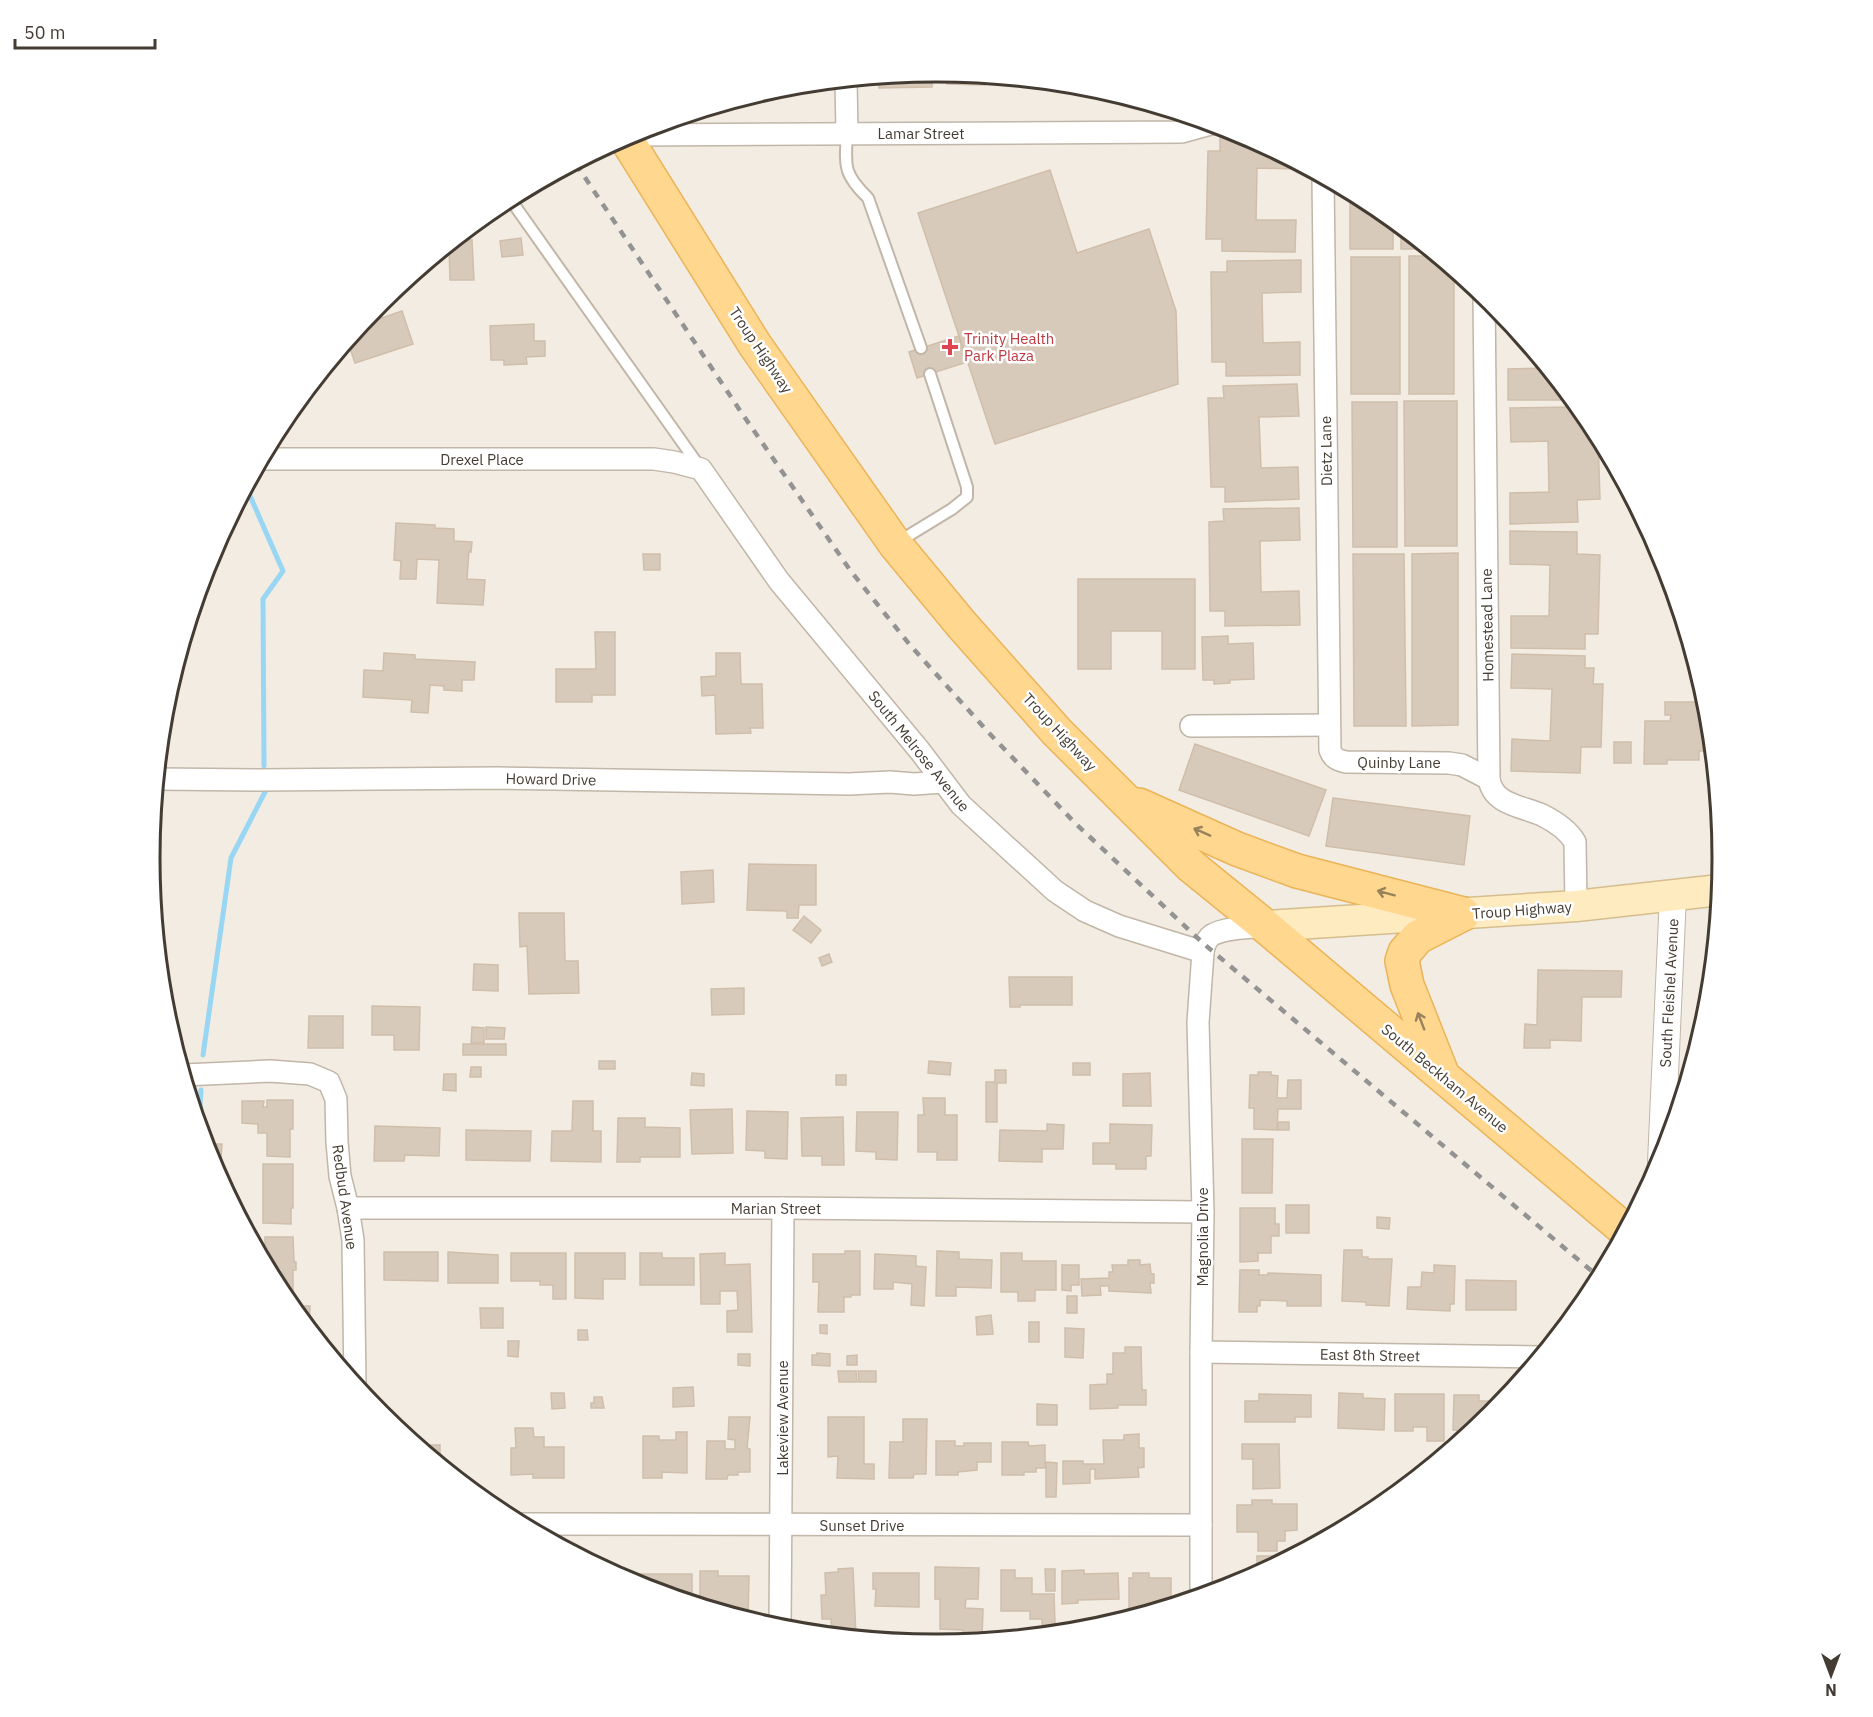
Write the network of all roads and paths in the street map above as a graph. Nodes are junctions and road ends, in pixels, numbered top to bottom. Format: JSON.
{"nodes":[{"id":1,"x":846,"y":88,"type":"edge"},
{"id":2,"x":1196,"y":128,"type":"edge"},
{"id":3,"x":847,"y":134,"type":"junction"},
{"id":4,"x":659,"y":135,"type":"edge"},
{"id":5,"x":631,"y":146,"type":"edge"},
{"id":6,"x":1323,"y":185,"type":"edge"},
{"id":7,"x":515,"y":207,"type":"edge"},
{"id":8,"x":1484,"y":309,"type":"edge"},
{"id":9,"x":921,"y":348,"type":"dead end"},
{"id":10,"x":930,"y":374,"type":"dead end"},
{"id":11,"x":271,"y":459,"type":"edge"},
{"id":12,"x":701,"y":469,"type":"junction"},
{"id":13,"x":895,"y":544,"type":"junction"},
{"id":14,"x":1329,"y":725,"type":"junction"},
{"id":15,"x":1191,"y":726,"type":"dead end"},
{"id":16,"x":165,"y":779,"type":"edge"},
{"id":17,"x":1489,"y":779,"type":"junction"},
{"id":18,"x":943,"y":782,"type":"junction"},
{"id":19,"x":1124,"y":798,"type":"junction"},
{"id":20,"x":1711,"y":891,"type":"edge"},
{"id":21,"x":1673,"y":895,"type":"junction"},
{"id":22,"x":1575,"y":906,"type":"junction"},
{"id":23,"x":1463,"y":914,"type":"junction"},
{"id":24,"x":1265,"y":926,"type":"junction"},
{"id":25,"x":1203,"y":952,"type":"junction"},
{"id":26,"x":192,"y":1075,"type":"edge"},
{"id":27,"x":1443,"y":1075,"type":"junction"},
{"id":28,"x":1662,"y":1130,"type":"edge"},
{"id":29,"x":348,"y":1208,"type":"junction"},
{"id":30,"x":783,"y":1208,"type":"junction"},
{"id":31,"x":1203,"y":1212,"type":"junction"},
{"id":32,"x":1620,"y":1226,"type":"edge"},
{"id":33,"x":1201,"y":1352,"type":"junction"},
{"id":34,"x":1531,"y":1357,"type":"edge"},
{"id":35,"x":356,"y":1373,"type":"edge"},
{"id":36,"x":537,"y":1524,"type":"edge"},
{"id":37,"x":781,"y":1525,"type":"junction"},
{"id":38,"x":1202,"y":1525,"type":"junction"},
{"id":39,"x":1201,"y":1587,"type":"edge"},
{"id":40,"x":780,"y":1619,"type":"edge"}],
"edges":[{"from":1,"to":3,"type":"street"},
{"from":2,"to":3,"type":"street","name":"Lamar Street"},
{"from":3,"to":4,"type":"street","name":"Lamar Street"},
{"from":3,"to":9,"type":"lane"},
{"from":5,"to":13,"type":"main road","name":"Troup Highway"},
{"from":6,"to":14,"type":"street","name":"Dietz Lane"},
{"from":7,"to":12,"type":"lane"},
{"from":8,"to":17,"type":"street","name":"Homestead Lane"},
{"from":10,"to":13,"type":"lane"},
{"from":11,"to":12,"type":"street","name":"Drexel Place"},
{"from":12,"to":18,"type":"street","name":"South Melrose Avenue"},
{"from":13,"to":19,"type":"main road","name":"Troup Highway"},
{"from":14,"to":15,"type":"street"},
{"from":14,"to":17,"type":"street","name":"Quinby Lane"},
{"from":16,"to":18,"type":"street","name":"Howard Drive"},
{"from":17,"to":22,"type":"street"},
{"from":18,"to":25,"type":"street","name":"South Melrose Avenue"},
{"from":23,"to":19,"type":"main road","one_way":true},
{"from":19,"to":24,"type":"main road","name":"Troup Highway"},
{"from":20,"to":21,"type":"main road","name":"Troup Highway"},
{"from":21,"to":22,"type":"main road","name":"Troup Highway"},
{"from":21,"to":28,"type":"street","name":"South Fleishel Avenue"},
{"from":22,"to":23,"type":"main road","name":"Troup Highway"},
{"from":23,"to":24,"type":"main road","name":"Troup Highway"},
{"from":27,"to":23,"type":"main road","one_way":true},
{"from":24,"to":25,"type":"street"},
{"from":24,"to":27,"type":"main road","name":"South Beckham Avenue"},
{"from":25,"to":31,"type":"street","name":"Magnolia Drive"},
{"from":26,"to":29,"type":"street","name":"Redbud Avenue"},
{"from":27,"to":32,"type":"main road","name":"South Beckham Avenue"},
{"from":29,"to":30,"type":"street","name":"Marian Street"},
{"from":29,"to":35,"type":"street","name":"Redbud Avenue"},
{"from":30,"to":31,"type":"street","name":"Marian Street"},
{"from":30,"to":37,"type":"street","name":"Lakeview Avenue"},
{"from":31,"to":33,"type":"street","name":"Magnolia Drive"},
{"from":33,"to":34,"type":"street","name":"East 8th Street"},
{"from":33,"to":38,"type":"street","name":"Magnolia Drive"},
{"from":36,"to":37,"type":"street","name":"Sunset Drive"},
{"from":37,"to":38,"type":"street","name":"Sunset Drive"},
{"from":37,"to":40,"type":"street","name":"Lakeview Avenue"},
{"from":38,"to":39,"type":"street","name":"Magnolia Drive"}]}
